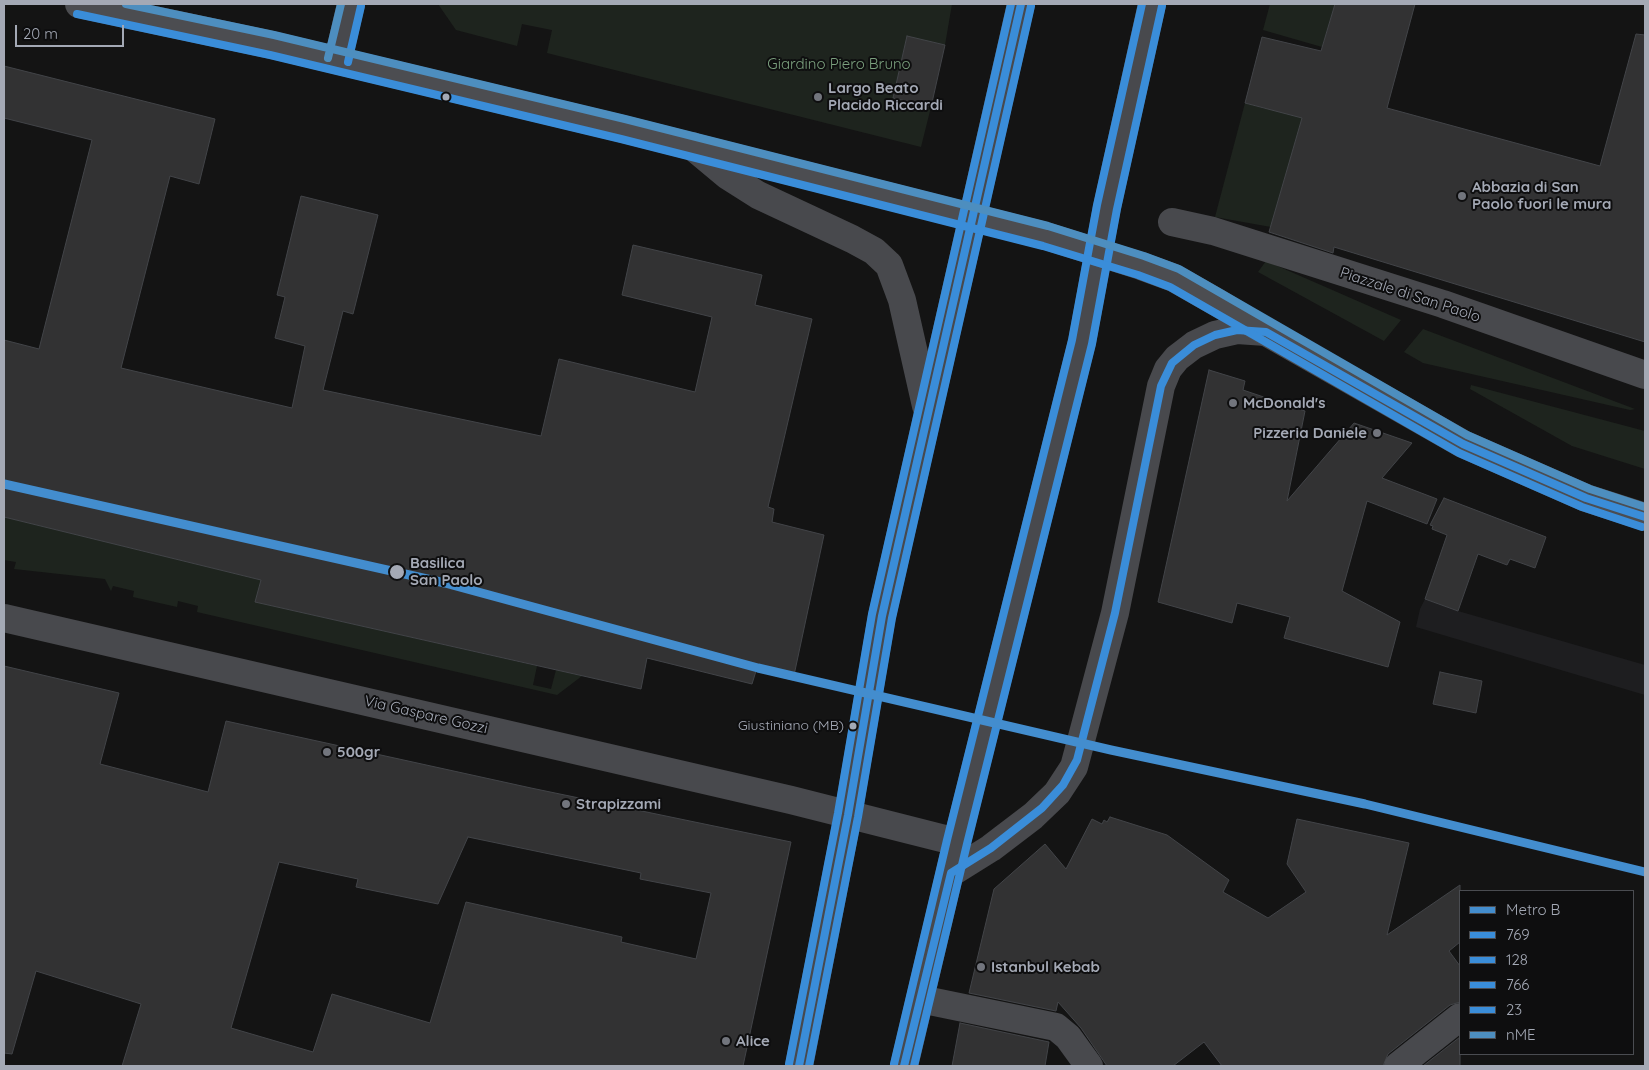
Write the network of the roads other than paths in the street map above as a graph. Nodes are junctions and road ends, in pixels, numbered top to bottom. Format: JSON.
{"nodes":[{"id":1,"x":79,"y":4,"type":"edge"},
{"id":2,"x":351,"y":4,"type":"edge"},
{"id":3,"x":1021,"y":4,"type":"edge"},
{"id":4,"x":1152,"y":4,"type":"edge"},
{"id":5,"x":338,"y":60,"type":"junction"},
{"id":6,"x":692,"y":146,"type":"junction"},
{"id":7,"x":973,"y":218,"type":"junction"},
{"id":8,"x":1172,"y":222,"type":"dead end"},
{"id":9,"x":1098,"y":252,"type":"junction"},
{"id":10,"x":1266,"y":332,"type":"junction"},
{"id":11,"x":1645,"y":375,"type":"edge"},
{"id":12,"x":928,"y":414,"type":"junction"},
{"id":13,"x":1645,"y":517,"type":"edge"},
{"id":14,"x":4,"y":618,"type":"edge"},
{"id":15,"x":848,"y":815,"type":"junction"},
{"id":16,"x":957,"y":842,"type":"junction"},
{"id":17,"x":950,"y":873,"type":"junction"},
{"id":18,"x":920,"y":999,"type":"junction"},
{"id":19,"x":1459,"y":1018,"type":"edge"},
{"id":20,"x":799,"y":1066,"type":"edge"},
{"id":21,"x":904,"y":1066,"type":"edge"},
{"id":22,"x":1089,"y":1066,"type":"edge"},
{"id":23,"x":1398,"y":1066,"type":"edge"}],
"edges":[{"from":1,"to":5,"type":"main road"},
{"from":2,"to":5,"type":"street"},
{"from":3,"to":7,"type":"street"},
{"from":4,"to":9,"type":"street"},
{"from":5,"to":6,"type":"main road"},
{"from":6,"to":7,"type":"main road"},
{"from":6,"to":12,"type":"street"},
{"from":7,"to":9,"type":"main road"},
{"from":7,"to":12,"type":"street"},
{"from":8,"to":11,"type":"street","name":"Piazzale di San Paolo"},
{"from":9,"to":10,"type":"main road"},
{"from":9,"to":16,"type":"street"},
{"from":10,"to":13,"type":"main road"},
{"from":10,"to":17,"type":"street"},
{"from":12,"to":15,"type":"street"},
{"from":14,"to":15,"type":"street","name":"Via Gaspare Gozzi"},
{"from":15,"to":16,"type":"street","name":"Via Gaspare Gozzi"},
{"from":15,"to":20,"type":"street"},
{"from":16,"to":17,"type":"street"},
{"from":17,"to":18,"type":"street"},
{"from":18,"to":21,"type":"street"},
{"from":18,"to":22,"type":"street"},
{"from":19,"to":23,"type":"street"}]}
